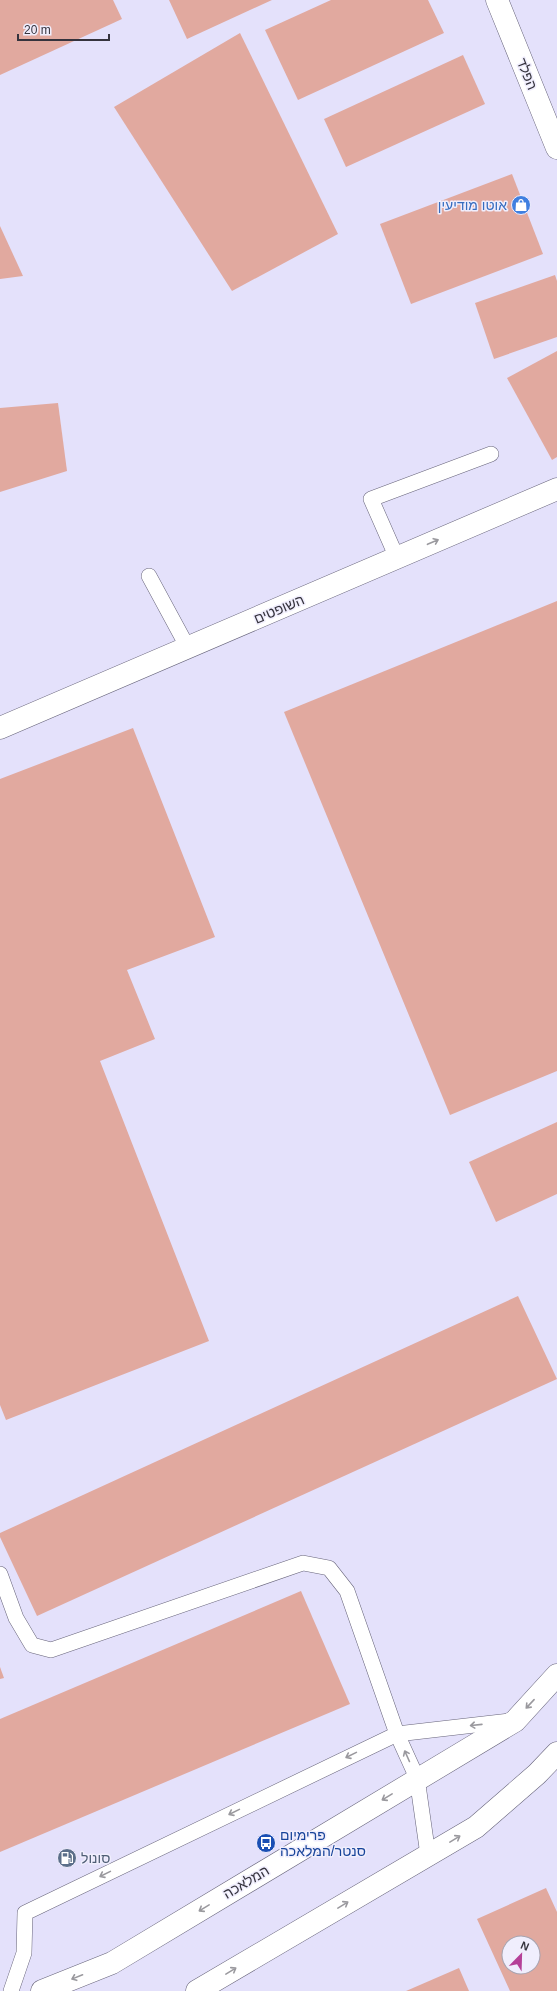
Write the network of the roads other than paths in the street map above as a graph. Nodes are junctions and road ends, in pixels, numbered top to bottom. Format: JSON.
{"nodes":[{"id":1,"x":496,"y":0,"type":"edge"},
{"id":2,"x":557,"y":148,"type":"edge"},
{"id":3,"x":491,"y":454,"type":"dead end"},
{"id":4,"x":557,"y":489,"type":"edge"},
{"id":5,"x":398,"y":558,"type":"junction"},
{"id":6,"x":149,"y":576,"type":"dead end"},
{"id":7,"x":188,"y":648,"type":"junction"},
{"id":8,"x":0,"y":728,"type":"edge"},
{"id":9,"x":0,"y":1574,"type":"edge"},
{"id":10,"x":557,"y":1675,"type":"edge"},
{"id":11,"x":515,"y":1721,"type":"junction"},
{"id":12,"x":397,"y":1734,"type":"junction"},
{"id":13,"x":557,"y":1753,"type":"edge"},
{"id":14,"x":547,"y":1772,"type":"edge"},
{"id":15,"x":417,"y":1778,"type":"junction"},
{"id":16,"x":428,"y":1855,"type":"junction"},
{"id":17,"x":11,"y":1991,"type":"edge"},
{"id":18,"x":42,"y":1991,"type":"edge"},
{"id":19,"x":197,"y":1991,"type":"edge"}],
"edges":[{"from":1,"to":2,"type":"main road","name":"הפלד"},
{"from":3,"to":5,"type":"lane"},
{"from":5,"to":4,"type":"main road","name":"השופטים","one_way":true},
{"from":5,"to":7,"type":"main road","name":"השופטים"},
{"from":6,"to":7,"type":"lane"},
{"from":7,"to":8,"type":"main road","name":"השופטים"},
{"from":9,"to":12,"type":"lane"},
{"from":10,"to":11,"type":"main road","name":"המלאכה","one_way":true},
{"from":11,"to":12,"type":"lane","one_way":true},
{"from":11,"to":15,"type":"main road","name":"המלאכה"},
{"from":15,"to":12,"type":"lane","one_way":true},
{"from":12,"to":17,"type":"lane","one_way":true},
{"from":13,"to":14,"type":"main road"},
{"from":16,"to":14,"type":"main road","one_way":true},
{"from":15,"to":16,"type":"lane"},
{"from":15,"to":18,"type":"main road","name":"המלאכה","one_way":true},
{"from":19,"to":16,"type":"main road","one_way":true}]}
